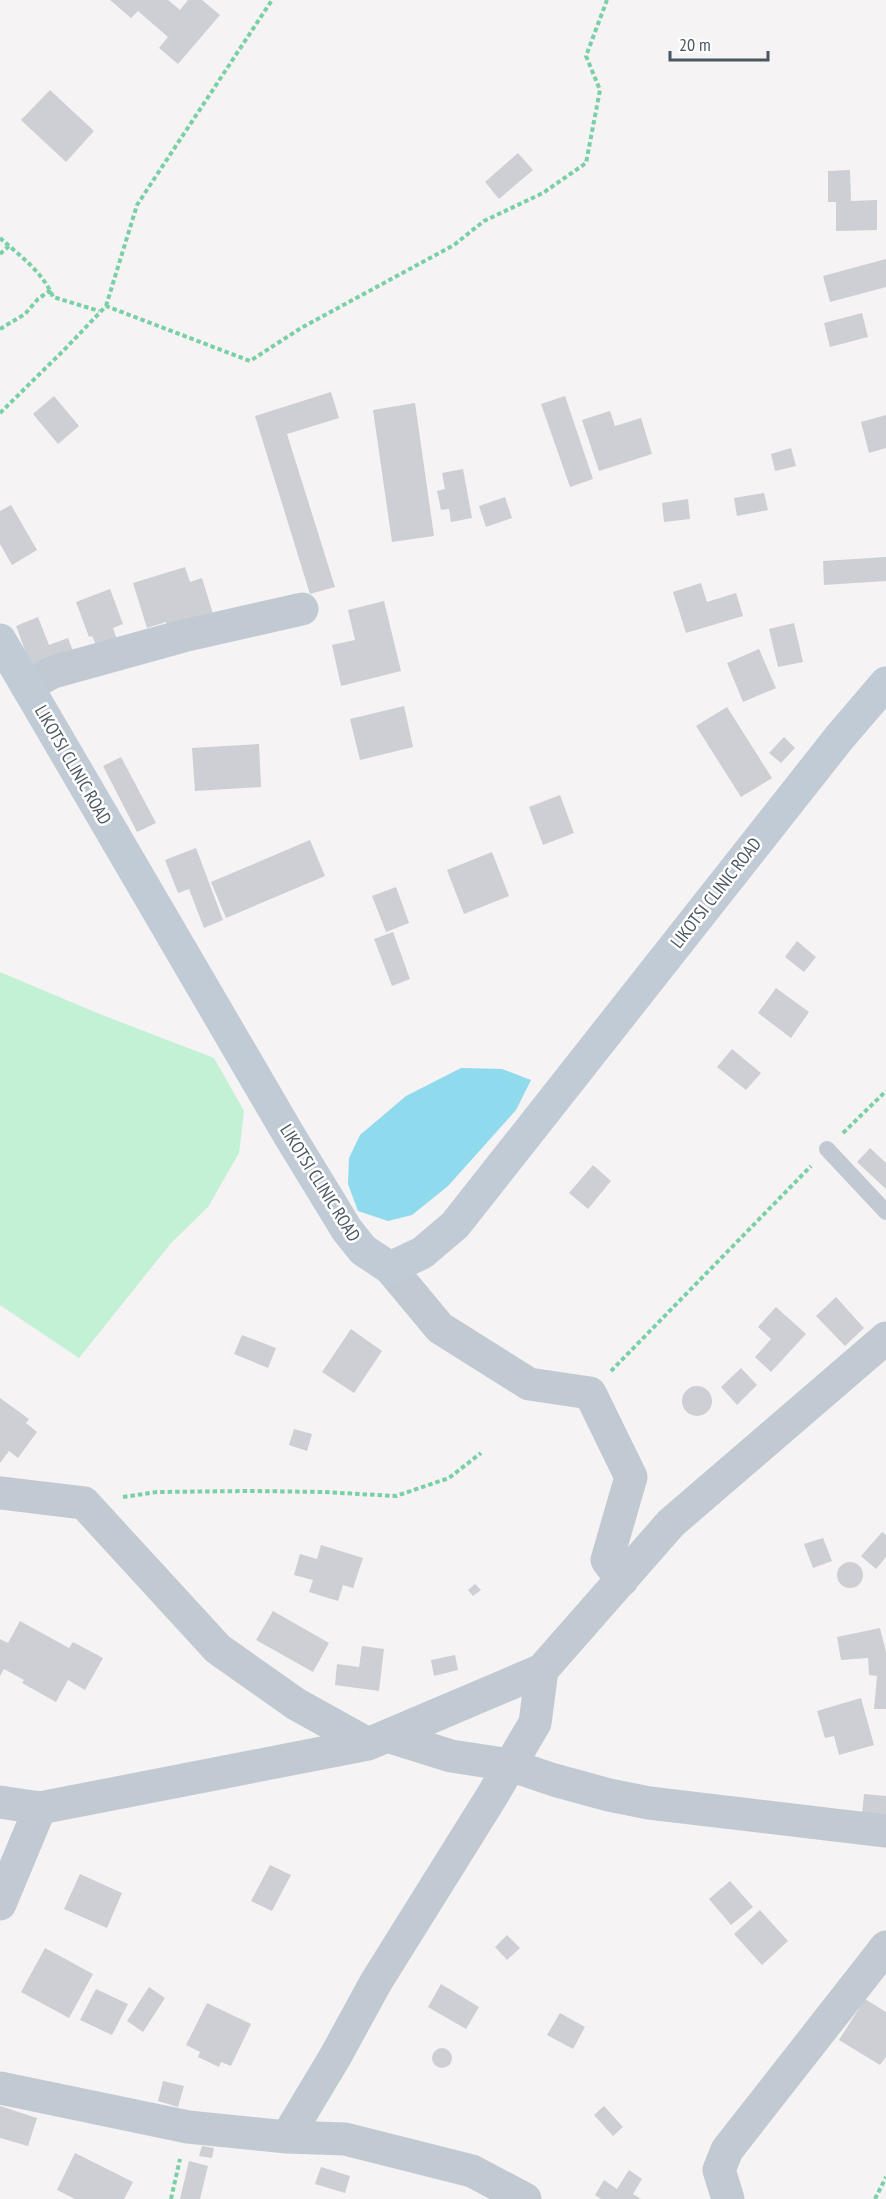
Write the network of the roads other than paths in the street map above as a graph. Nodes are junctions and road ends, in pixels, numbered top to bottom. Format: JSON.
{"nodes":[{"id":1,"x":302,"y":609,"type":"dead end"},
{"id":2,"x":0,"y":640,"type":"edge"},
{"id":3,"x":886,"y":683,"type":"edge"},
{"id":4,"x":27,"y":686,"type":"junction"},
{"id":5,"x":827,"y":1149,"type":"road end"},
{"id":6,"x":886,"y":1212,"type":"edge"},
{"id":7,"x":390,"y":1268,"type":"junction"},
{"id":8,"x":886,"y":1338,"type":"edge"},
{"id":9,"x":0,"y":1493,"type":"edge"},
{"id":10,"x":622,"y":1581,"type":"junction"},
{"id":11,"x":542,"y":1670,"type":"junction"},
{"id":12,"x":377,"y":1740,"type":"junction"},
{"id":13,"x":510,"y":1765,"type":"junction"},
{"id":14,"x":0,"y":1802,"type":"edge"},
{"id":15,"x":40,"y":1808,"type":"junction"},
{"id":16,"x":886,"y":1831,"type":"edge"},
{"id":17,"x":0,"y":1904,"type":"edge"},
{"id":18,"x":886,"y":1947,"type":"edge"},
{"id":19,"x":0,"y":2088,"type":"edge"},
{"id":20,"x":287,"y":2137,"type":"junction"},
{"id":21,"x":525,"y":2199,"type":"edge"},
{"id":22,"x":728,"y":2199,"type":"edge"}],
"edges":[{"from":1,"to":4,"type":"street"},
{"from":2,"to":4,"type":"street","name":"LIKOTSI CLINIC ROAD"},
{"from":3,"to":7,"type":"street","name":"LIKOTSI CLINIC ROAD"},
{"from":4,"to":7,"type":"street","name":"LIKOTSI CLINIC ROAD"},
{"from":5,"to":6,"type":"lane"},
{"from":7,"to":10,"type":"street"},
{"from":8,"to":10,"type":"street"},
{"from":9,"to":12,"type":"street"},
{"from":10,"to":11,"type":"street"},
{"from":11,"to":12,"type":"street"},
{"from":11,"to":13,"type":"street"},
{"from":12,"to":13,"type":"street"},
{"from":12,"to":15,"type":"street"},
{"from":13,"to":16,"type":"street"},
{"from":13,"to":20,"type":"street"},
{"from":14,"to":15,"type":"street"},
{"from":15,"to":17,"type":"street"},
{"from":18,"to":22,"type":"street"},
{"from":19,"to":20,"type":"street"},
{"from":20,"to":21,"type":"street"}]}
